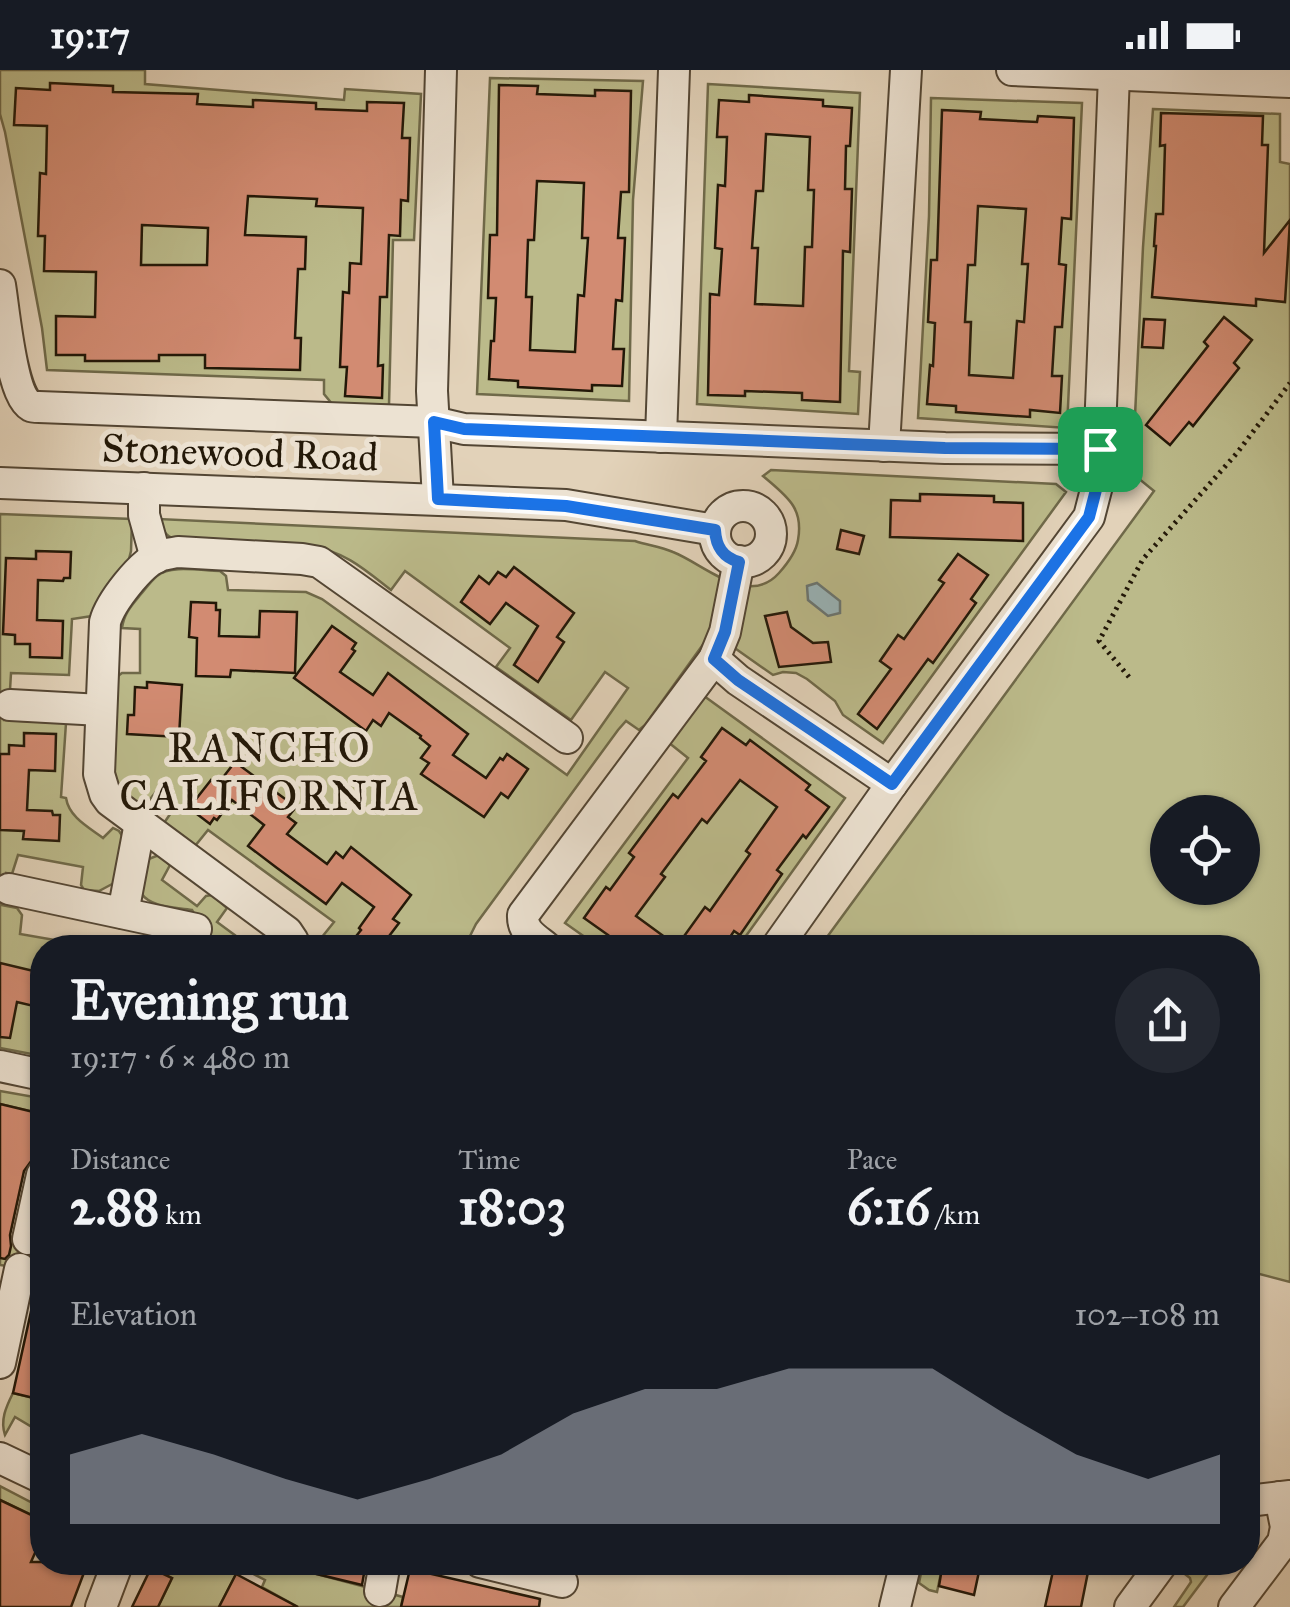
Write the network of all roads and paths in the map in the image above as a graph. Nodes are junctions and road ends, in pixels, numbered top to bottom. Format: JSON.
{"nodes":[{"id":1,"x":441,"y":70,"type":"edge"},
{"id":2,"x":674,"y":70,"type":"edge"},
{"id":3,"x":906,"y":70,"type":"edge"},
{"id":4,"x":1012,"y":70,"type":"edge"},
{"id":5,"x":1114,"y":75,"type":"junction"},
{"id":6,"x":1290,"y":82,"type":"edge"},
{"id":7,"x":0,"y":285,"type":"edge"},
{"id":8,"x":1290,"y":383,"type":"edge"},
{"id":9,"x":434,"y":422,"type":"junction"},
{"id":10,"x":661,"y":437,"type":"junction"},
{"id":11,"x":884,"y":446,"type":"junction"},
{"id":12,"x":1100,"y":449,"type":"junction"},
{"id":13,"x":0,"y":483,"type":"edge"},
{"id":14,"x":144,"y":488,"type":"junction"},
{"id":15,"x":438,"y":499,"type":"junction"},
{"id":16,"x":715,"y":530,"type":"junction"},
{"id":17,"x":156,"y":558,"type":"junction"},
{"id":18,"x":739,"y":562,"type":"junction"},
{"id":19,"x":714,"y":659,"type":"junction"},
{"id":20,"x":1128,"y":676,"type":"dead end"},
{"id":21,"x":10,"y":705,"type":"dead end"},
{"id":22,"x":101,"y":710,"type":"junction"},
{"id":23,"x":567,"y":738,"type":"dead end"},
{"id":24,"x":892,"y":784,"type":"junction"},
{"id":25,"x":140,"y":822,"type":"junction"},
{"id":26,"x":9,"y":889,"type":"dead end"},
{"id":27,"x":123,"y":914,"type":"junction"},
{"id":28,"x":196,"y":929,"type":"dead end"},
{"id":29,"x":289,"y":935,"type":"edge"},
{"id":30,"x":532,"y":935,"type":"edge"},
{"id":31,"x":785,"y":935,"type":"edge"},
{"id":32,"x":0,"y":1066,"type":"edge"},
{"id":33,"x":30,"y":1072,"type":"edge"},
{"id":34,"x":30,"y":1231,"type":"edge"},
{"id":35,"x":28,"y":1240,"type":"dead end"},
{"id":36,"x":20,"y":1269,"type":"dead end"},
{"id":37,"x":0,"y":1364,"type":"edge"},
{"id":38,"x":0,"y":1458,"type":"edge"},
{"id":39,"x":30,"y":1472,"type":"edge"},
{"id":40,"x":1285,"y":1496,"type":"edge"},
{"id":41,"x":1260,"y":1499,"type":"edge"},
{"id":42,"x":1260,"y":1573,"type":"edge"},
{"id":43,"x":113,"y":1575,"type":"edge"},
{"id":44,"x":528,"y":1575,"type":"edge"},
{"id":45,"x":903,"y":1575,"type":"edge"},
{"id":46,"x":1153,"y":1575,"type":"edge"},
{"id":47,"x":1258,"y":1575,"type":"edge"},
{"id":48,"x":561,"y":1584,"type":"edge"},
{"id":49,"x":101,"y":1607,"type":"edge"},
{"id":50,"x":896,"y":1607,"type":"edge"},
{"id":51,"x":1130,"y":1607,"type":"edge"},
{"id":52,"x":1234,"y":1607,"type":"edge"}],
"edges":[{"from":1,"to":9,"type":"street"},
{"from":2,"to":10,"type":"street"},
{"from":3,"to":11,"type":"street"},
{"from":4,"to":5,"type":"street"},
{"from":5,"to":6,"type":"street"},
{"from":5,"to":12,"type":"street"},
{"from":7,"to":9,"type":"street"},
{"from":8,"to":20,"type":"path"},
{"from":9,"to":10,"type":"street"},
{"from":9,"to":15,"type":"street"},
{"from":10,"to":11,"type":"street"},
{"from":11,"to":12,"type":"street"},
{"from":12,"to":24,"type":"street"},
{"from":13,"to":14,"type":"street","name":"Stonewood Road"},
{"from":14,"to":15,"type":"street","name":"Stonewood Road"},
{"from":14,"to":17,"type":"street"},
{"from":15,"to":16,"type":"street","name":"Stonewood Road"},
{"from":16,"to":18,"type":"street"},
{"from":16,"to":18,"type":"street"},
{"from":17,"to":22,"type":"street"},
{"from":17,"to":23,"type":"street"},
{"from":18,"to":19,"type":"street"},
{"from":19,"to":24,"type":"street"},
{"from":19,"to":30,"type":"street"},
{"from":21,"to":22,"type":"street"},
{"from":22,"to":25,"type":"street"},
{"from":24,"to":31,"type":"street"},
{"from":25,"to":27,"type":"street"},
{"from":25,"to":29,"type":"street"},
{"from":26,"to":27,"type":"street"},
{"from":27,"to":28,"type":"street"},
{"from":32,"to":33,"type":"street"},
{"from":34,"to":35,"type":"street"},
{"from":36,"to":37,"type":"street"},
{"from":38,"to":39,"type":"street"},
{"from":40,"to":41,"type":"street"},
{"from":40,"to":42,"type":"street"},
{"from":43,"to":49,"type":"street"},
{"from":44,"to":48,"type":"street"},
{"from":45,"to":50,"type":"street"},
{"from":46,"to":51,"type":"street"},
{"from":47,"to":52,"type":"street"}]}
